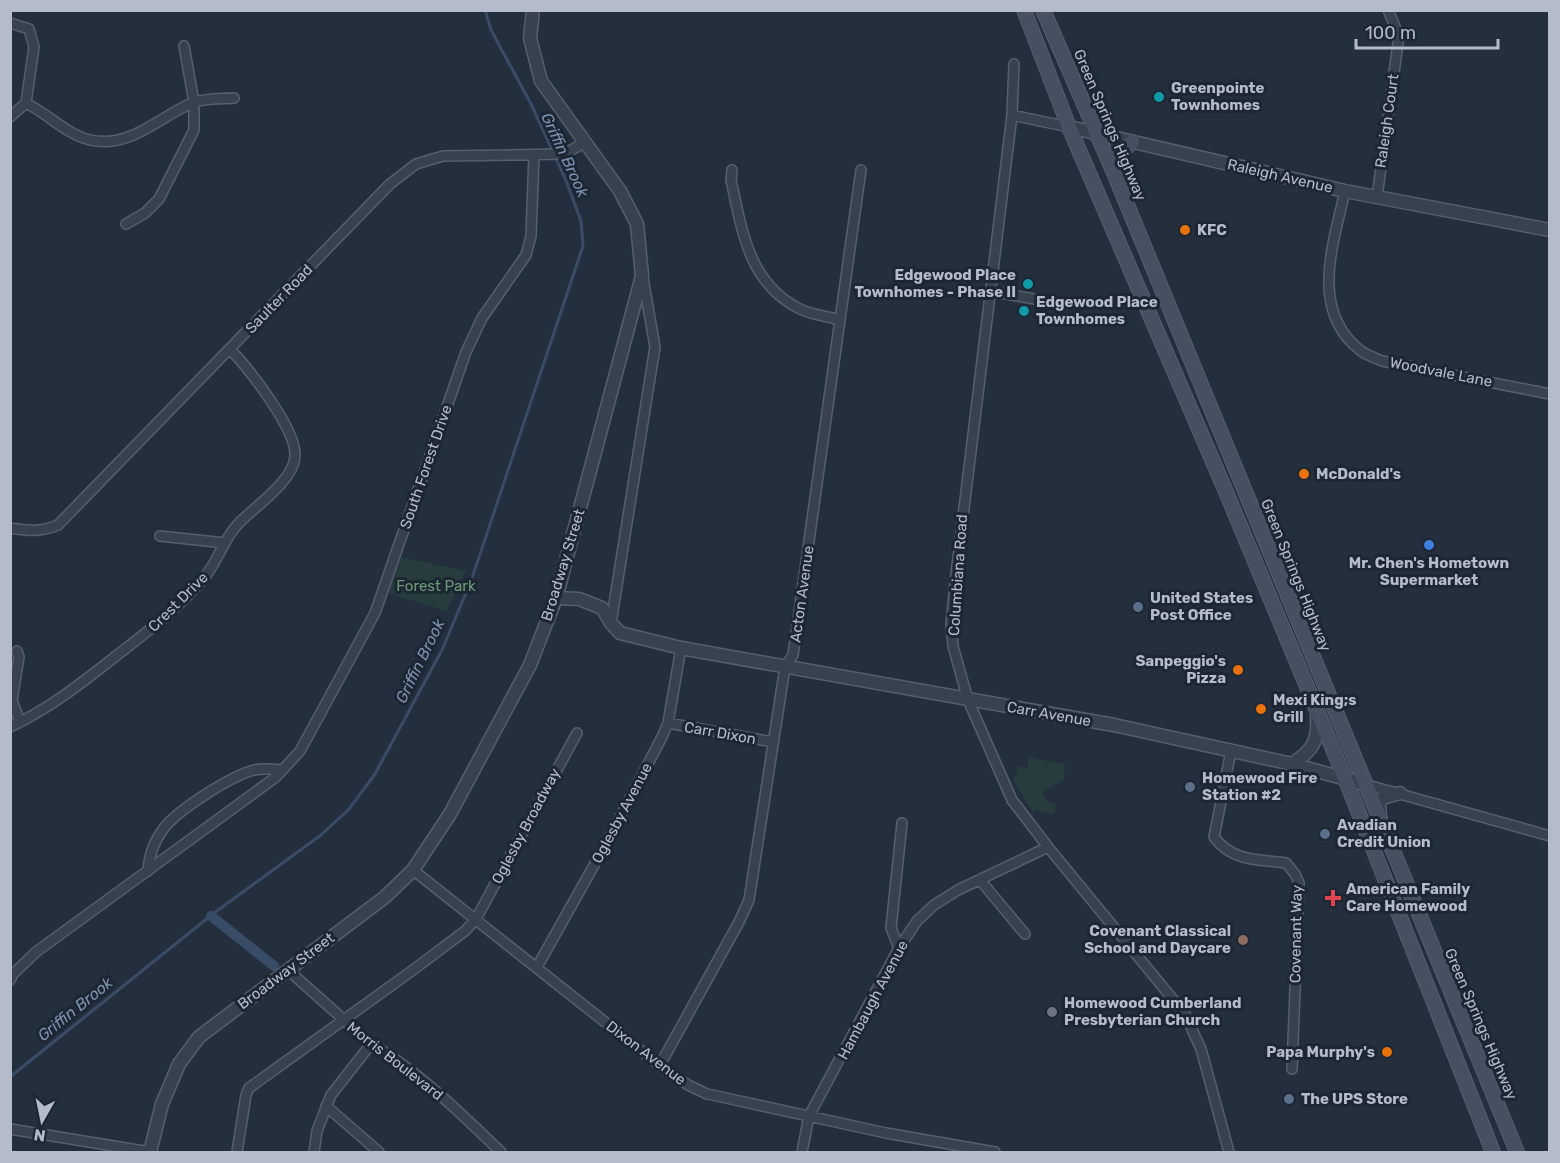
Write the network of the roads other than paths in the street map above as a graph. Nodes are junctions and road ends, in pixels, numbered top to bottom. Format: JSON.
{"nodes":[{"id":1,"x":533,"y":10,"type":"edge"},
{"id":2,"x":1024,"y":10,"type":"edge"},
{"id":3,"x":1043,"y":10,"type":"edge"},
{"id":4,"x":1388,"y":10,"type":"edge"},
{"id":5,"x":10,"y":23,"type":"edge"},
{"id":6,"x":184,"y":46,"type":"dead end"},
{"id":7,"x":1014,"y":64,"type":"dead end"},
{"id":8,"x":234,"y":98,"type":"dead end"},
{"id":9,"x":194,"y":102,"type":"junction"},
{"id":10,"x":26,"y":103,"type":"junction"},
{"id":11,"x":1012,"y":115,"type":"junction"},
{"id":12,"x":10,"y":117,"type":"edge"},
{"id":13,"x":1069,"y":127,"type":"junction"},
{"id":14,"x":1096,"y":133,"type":"junction"},
{"id":15,"x":1132,"y":142,"type":"junction"},
{"id":16,"x":584,"y":143,"type":"junction"},
{"id":17,"x":539,"y":155,"type":"junction"},
{"id":18,"x":732,"y":170,"type":"dead end"},
{"id":19,"x":861,"y":170,"type":"dead end"},
{"id":20,"x":1114,"y":173,"type":"junction"},
{"id":21,"x":1345,"y":191,"type":"junction"},
{"id":22,"x":1377,"y":197,"type":"junction"},
{"id":23,"x":126,"y":224,"type":"dead end"},
{"id":24,"x":1550,"y":230,"type":"edge"},
{"id":25,"x":642,"y":276,"type":"junction"},
{"id":26,"x":989,"y":291,"type":"junction"},
{"id":27,"x":1040,"y":300,"type":"dead end"},
{"id":28,"x":840,"y":320,"type":"junction"},
{"id":29,"x":230,"y":349,"type":"junction"},
{"id":30,"x":1550,"y":393,"type":"edge"},
{"id":31,"x":10,"y":528,"type":"edge"},
{"id":32,"x":160,"y":536,"type":"dead end"},
{"id":33,"x":225,"y":543,"type":"junction"},
{"id":34,"x":556,"y":598,"type":"junction"},
{"id":35,"x":611,"y":623,"type":"junction"},
{"id":36,"x":681,"y":648,"type":"junction"},
{"id":37,"x":17,"y":651,"type":"dead end"},
{"id":38,"x":785,"y":667,"type":"junction"},
{"id":39,"x":968,"y":700,"type":"junction"},
{"id":40,"x":1316,"y":707,"type":"junction"},
{"id":41,"x":20,"y":722,"type":"junction"},
{"id":42,"x":668,"y":723,"type":"junction"},
{"id":43,"x":10,"y":727,"type":"edge"},
{"id":44,"x":577,"y":733,"type":"dead end"},
{"id":45,"x":772,"y":742,"type":"junction"},
{"id":46,"x":1231,"y":751,"type":"junction"},
{"id":47,"x":1292,"y":764,"type":"junction"},
{"id":48,"x":282,"y":770,"type":"junction"},
{"id":49,"x":1345,"y":778,"type":"junction"},
{"id":50,"x":1364,"y":784,"type":"junction"},
{"id":51,"x":1400,"y":793,"type":"junction"},
{"id":52,"x":902,"y":823,"type":"dead end"},
{"id":53,"x":1381,"y":824,"type":"junction"},
{"id":54,"x":1550,"y":836,"type":"edge"},
{"id":55,"x":1048,"y":847,"type":"junction"},
{"id":56,"x":413,"y":870,"type":"junction"},
{"id":57,"x":148,"y":871,"type":"junction"},
{"id":58,"x":980,"y":880,"type":"junction"},
{"id":59,"x":476,"y":919,"type":"junction"},
{"id":60,"x":1025,"y":934,"type":"dead end"},
{"id":61,"x":899,"y":948,"type":"junction"},
{"id":62,"x":537,"y":967,"type":"junction"},
{"id":63,"x":288,"y":969,"type":"junction"},
{"id":64,"x":10,"y":980,"type":"edge"},
{"id":65,"x":344,"y":1020,"type":"junction"},
{"id":66,"x":371,"y":1044,"type":"junction"},
{"id":67,"x":660,"y":1065,"type":"junction"},
{"id":68,"x":1292,"y":1069,"type":"dead end"},
{"id":69,"x":326,"y":1106,"type":"junction"},
{"id":70,"x":809,"y":1116,"type":"junction"},
{"id":71,"x":10,"y":1129,"type":"edge"},
{"id":72,"x":150,"y":1152,"type":"edge"},
{"id":73,"x":237,"y":1152,"type":"edge"},
{"id":74,"x":314,"y":1152,"type":"edge"},
{"id":75,"x":379,"y":1152,"type":"edge"},
{"id":76,"x":501,"y":1152,"type":"edge"},
{"id":77,"x":802,"y":1152,"type":"edge"},
{"id":78,"x":995,"y":1152,"type":"edge"},
{"id":79,"x":1229,"y":1152,"type":"edge"},
{"id":80,"x":1493,"y":1152,"type":"edge"},
{"id":81,"x":1517,"y":1152,"type":"edge"}],
"edges":[{"from":1,"to":16,"type":"street","name":"Broadway Street"},
{"from":2,"to":13,"type":"main road"},
{"from":3,"to":14,"type":"main road","name":"Green Springs Highway"},
{"from":4,"to":22,"type":"street","name":"Raleigh Court"},
{"from":5,"to":10,"type":"street"},
{"from":6,"to":9,"type":"street"},
{"from":7,"to":11,"type":"street","name":"Columbiana Road"},
{"from":8,"to":9,"type":"street"},
{"from":9,"to":10,"type":"street"},
{"from":9,"to":23,"type":"street"},
{"from":10,"to":12,"type":"street"},
{"from":11,"to":13,"type":"street","name":"Raleigh Avenue"},
{"from":11,"to":26,"type":"street","name":"Columbiana Road"},
{"from":13,"to":14,"type":"street","name":"Raleigh Avenue"},
{"from":13,"to":40,"type":"main road"},
{"from":14,"to":15,"type":"street","name":"Raleigh Avenue"},
{"from":14,"to":20,"type":"main road","name":"Green Springs Highway"},
{"from":15,"to":20,"type":"main road"},
{"from":15,"to":21,"type":"street","name":"Raleigh Avenue"},
{"from":16,"to":17,"type":"street","name":"Saulter Road"},
{"from":16,"to":25,"type":"street","name":"Broadway Street"},
{"from":17,"to":29,"type":"street","name":"Saulter Road"},
{"from":17,"to":48,"type":"street","name":"South Forest Drive"},
{"from":18,"to":28,"type":"street"},
{"from":19,"to":28,"type":"street","name":"Acton Avenue"},
{"from":20,"to":50,"type":"main road","name":"Green Springs Highway"},
{"from":21,"to":22,"type":"street","name":"Raleigh Avenue"},
{"from":21,"to":30,"type":"street","name":"Woodvale Lane"},
{"from":22,"to":24,"type":"street","name":"Raleigh Avenue"},
{"from":25,"to":34,"type":"street","name":"Broadway Street"},
{"from":25,"to":35,"type":"street"},
{"from":26,"to":27,"type":"street"},
{"from":26,"to":39,"type":"street","name":"Columbiana Road"},
{"from":28,"to":38,"type":"street","name":"Acton Avenue"},
{"from":29,"to":31,"type":"street","name":"Saulter Road"},
{"from":29,"to":33,"type":"street","name":"Crest Drive"},
{"from":32,"to":33,"type":"street"},
{"from":33,"to":41,"type":"street","name":"Crest Drive"},
{"from":34,"to":35,"type":"street","name":"Carr Avenue"},
{"from":34,"to":56,"type":"street","name":"Broadway Street"},
{"from":35,"to":36,"type":"street","name":"Carr Avenue"},
{"from":36,"to":38,"type":"street","name":"Carr Avenue"},
{"from":36,"to":42,"type":"street","name":"Oglesby Avenue"},
{"from":37,"to":41,"type":"street"},
{"from":38,"to":39,"type":"street","name":"Carr Avenue"},
{"from":38,"to":45,"type":"street","name":"Acton Avenue"},
{"from":39,"to":46,"type":"street","name":"Carr Avenue"},
{"from":39,"to":55,"type":"street","name":"Columbiana Road"},
{"from":40,"to":47,"type":"street"},
{"from":40,"to":49,"type":"main road"},
{"from":41,"to":43,"type":"street","name":"Crest Drive"},
{"from":42,"to":45,"type":"street","name":"Carr Dixon"},
{"from":42,"to":62,"type":"street","name":"Oglesby Avenue"},
{"from":44,"to":59,"type":"street","name":"Oglesby Broadway"},
{"from":45,"to":67,"type":"street","name":"Acton Avenue"},
{"from":46,"to":47,"type":"street","name":"Carr Avenue"},
{"from":46,"to":68,"type":"street","name":"Covenant Way"},
{"from":47,"to":49,"type":"street","name":"Carr Avenue"},
{"from":48,"to":57,"type":"street","name":"South Forest Drive"},
{"from":48,"to":57,"type":"street"},
{"from":49,"to":50,"type":"street","name":"Carr Avenue"},
{"from":49,"to":80,"type":"main road"},
{"from":50,"to":51,"type":"street","name":"Carr Avenue"},
{"from":50,"to":53,"type":"main road","name":"Green Springs Highway"},
{"from":51,"to":53,"type":"street"},
{"from":51,"to":54,"type":"street","name":"Carr Avenue"},
{"from":52,"to":61,"type":"street"},
{"from":53,"to":81,"type":"main road","name":"Green Springs Highway"},
{"from":55,"to":58,"type":"street","name":"Hambaugh Avenue"},
{"from":55,"to":79,"type":"street","name":"Columbiana Road"},
{"from":56,"to":59,"type":"street","name":"Dixon Avenue"},
{"from":56,"to":63,"type":"street","name":"Broadway Street"},
{"from":57,"to":64,"type":"street","name":"South Forest Drive"},
{"from":58,"to":60,"type":"street"},
{"from":58,"to":61,"type":"street","name":"Hambaugh Avenue"},
{"from":59,"to":62,"type":"street","name":"Dixon Avenue"},
{"from":59,"to":65,"type":"street","name":"Oglesby Broadway"},
{"from":61,"to":70,"type":"street","name":"Hambaugh Avenue"},
{"from":62,"to":67,"type":"street","name":"Dixon Avenue"},
{"from":63,"to":65,"type":"street","name":"Morris Boulevard"},
{"from":63,"to":72,"type":"street","name":"Broadway Street"},
{"from":65,"to":66,"type":"street","name":"Morris Boulevard"},
{"from":65,"to":73,"type":"street","name":"Oglesby Broadway"},
{"from":66,"to":69,"type":"street"},
{"from":66,"to":76,"type":"street","name":"Morris Boulevard"},
{"from":67,"to":70,"type":"street","name":"Dixon Avenue"},
{"from":69,"to":74,"type":"street"},
{"from":69,"to":75,"type":"street"},
{"from":70,"to":77,"type":"street","name":"Hambaugh Avenue"},
{"from":70,"to":78,"type":"street","name":"Dixon Avenue"},
{"from":71,"to":72,"type":"street"}]}
